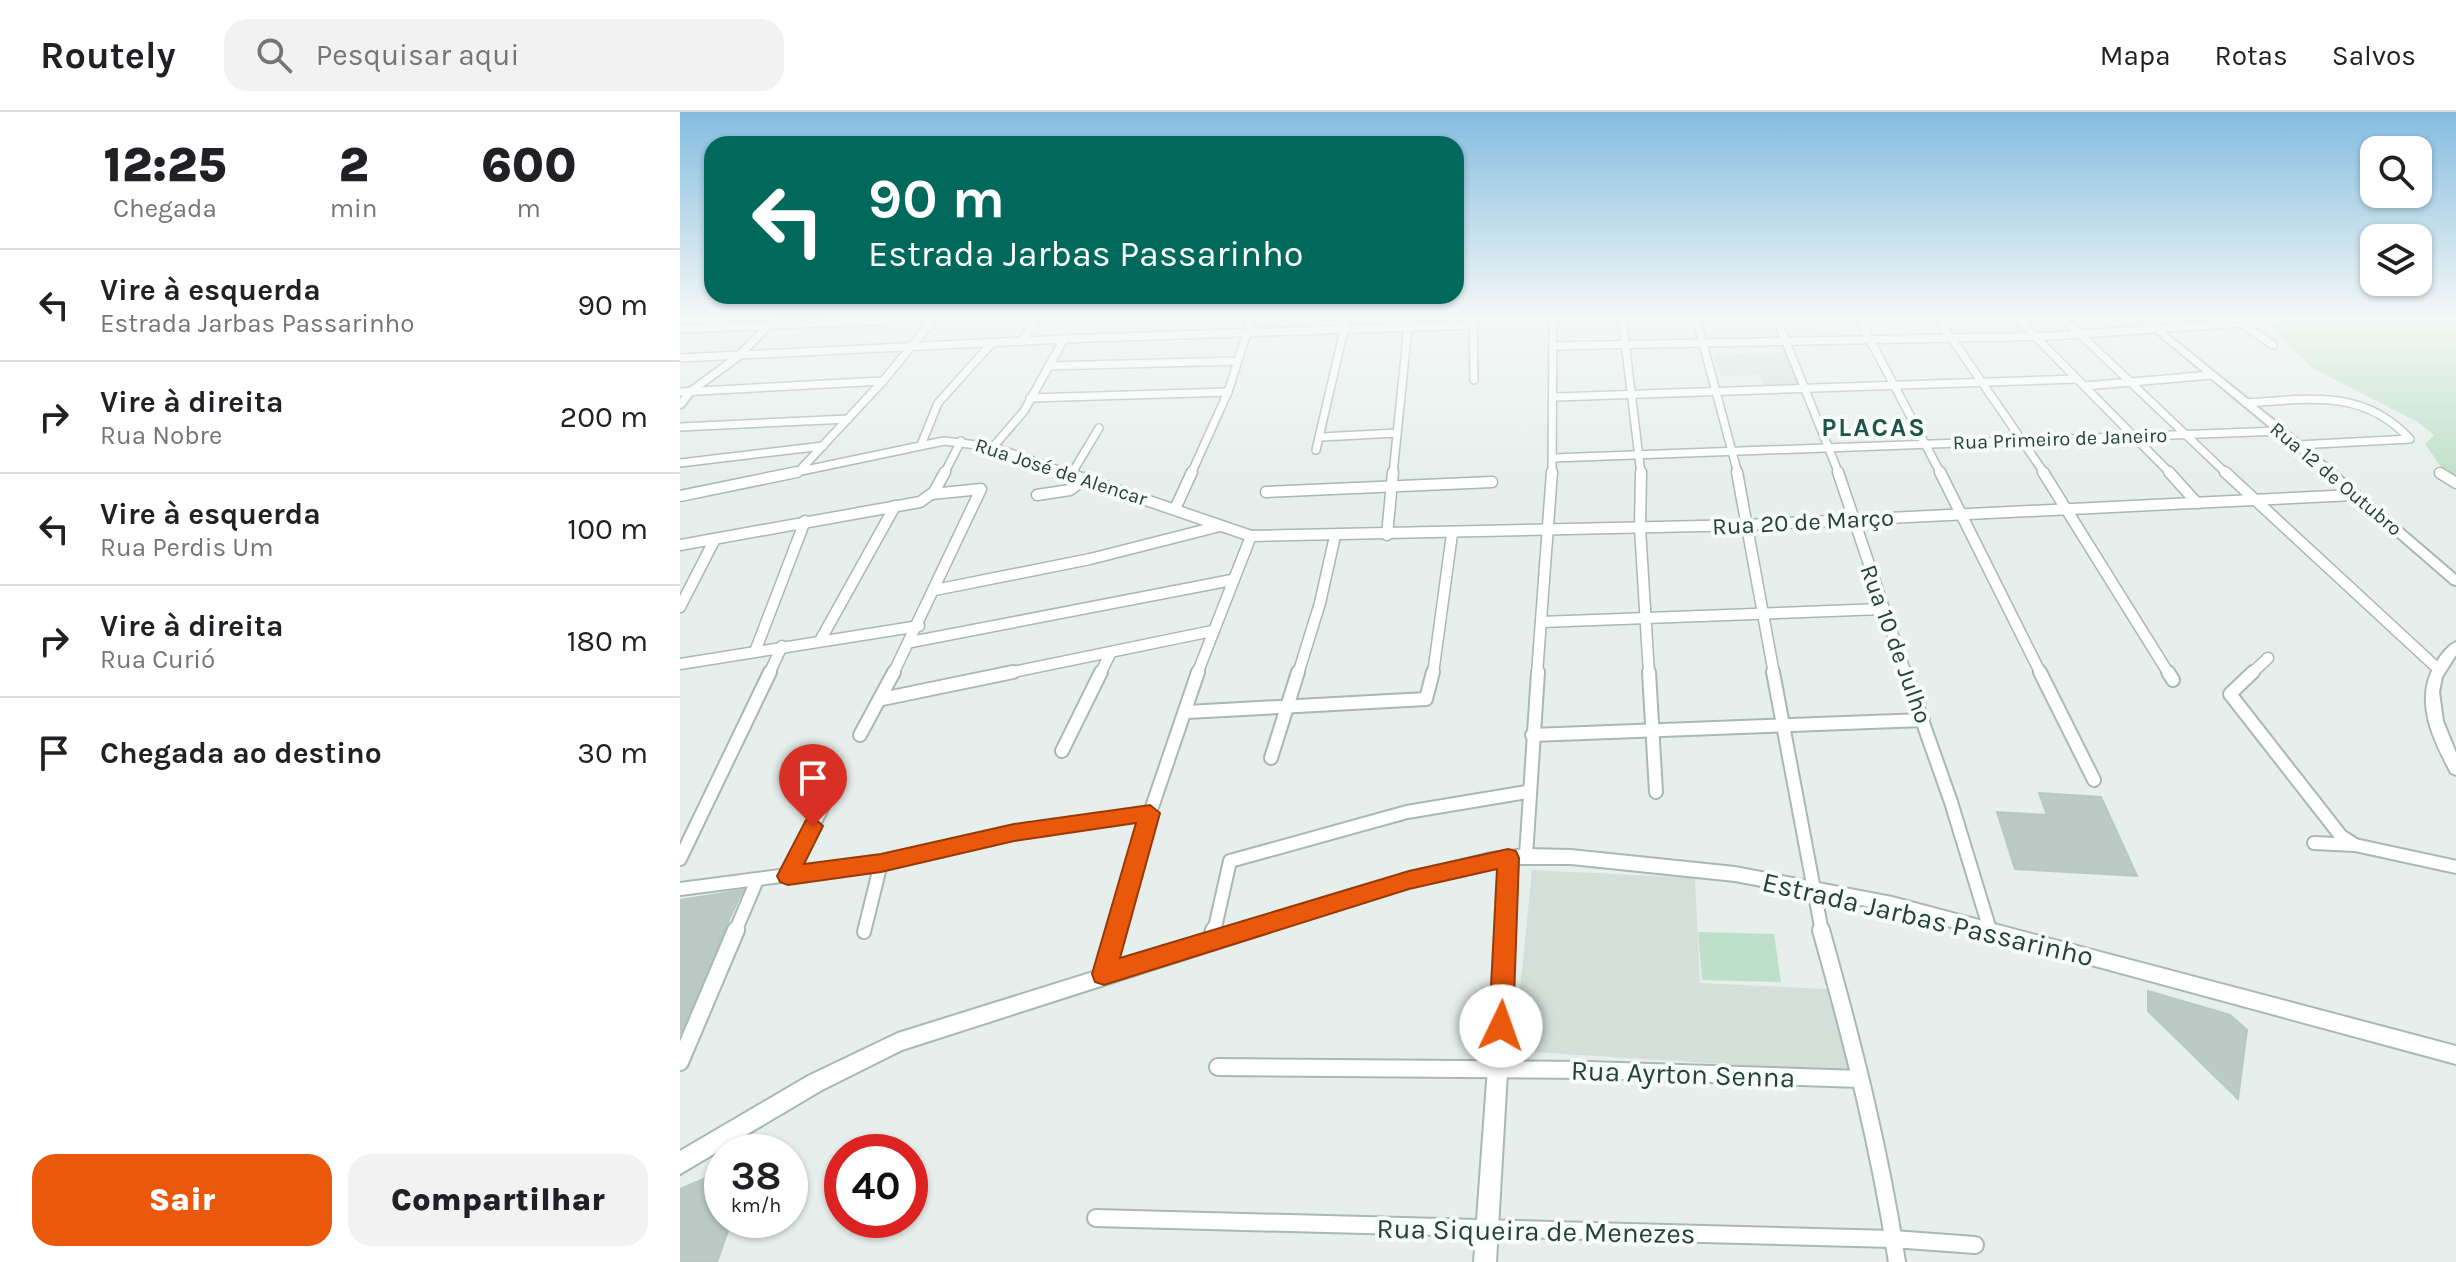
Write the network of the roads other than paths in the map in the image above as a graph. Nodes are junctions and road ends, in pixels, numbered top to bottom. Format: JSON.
{"nodes":[{"id":1,"x":719,"y":371,"type":"edge"},
{"id":2,"x":892,"y":371,"type":"edge"},
{"id":3,"x":968,"y":371,"type":"edge"},
{"id":4,"x":1045,"y":371,"type":"edge"},
{"id":5,"x":1234,"y":371,"type":"edge"},
{"id":6,"x":1335,"y":371,"type":"edge"},
{"id":7,"x":1403,"y":371,"type":"edge"},
{"id":8,"x":1474,"y":371,"type":"edge"},
{"id":9,"x":1554,"y":371,"type":"edge"},
{"id":10,"x":1629,"y":371,"type":"edge"},
{"id":11,"x":1711,"y":371,"type":"edge"},
{"id":12,"x":1799,"y":371,"type":"edge"},
{"id":13,"x":1888,"y":371,"type":"edge"},
{"id":14,"x":1974,"y":371,"type":"edge"},
{"id":15,"x":2070,"y":371,"type":"edge"},
{"id":16,"x":2121,"y":371,"type":"edge"},
{"id":17,"x":2207,"y":371,"type":"edge"},
{"id":18,"x":2212,"y":375,"type":"junction"},
{"id":19,"x":1474,"y":380,"type":"dead end"},
{"id":20,"x":883,"y":381,"type":"junction"},
{"id":21,"x":2081,"y":382,"type":"junction"},
{"id":22,"x":2133,"y":382,"type":"junction"},
{"id":23,"x":1982,"y":384,"type":"junction"},
{"id":24,"x":1896,"y":386,"type":"junction"},
{"id":25,"x":1806,"y":389,"type":"junction"},
{"id":26,"x":691,"y":391,"type":"junction"},
{"id":27,"x":680,"y":392,"type":"edge"},
{"id":28,"x":1228,"y":392,"type":"junction"},
{"id":29,"x":1717,"y":392,"type":"junction"},
{"id":30,"x":1633,"y":395,"type":"junction"},
{"id":31,"x":1556,"y":397,"type":"junction"},
{"id":32,"x":1030,"y":398,"type":"junction"},
{"id":33,"x":2246,"y":403,"type":"junction"},
{"id":34,"x":680,"y":405,"type":"edge"},
{"id":35,"x":848,"y":419,"type":"junction"},
{"id":36,"x":680,"y":427,"type":"edge"},
{"id":37,"x":1099,"y":428,"type":"dead end"},
{"id":38,"x":2281,"y":431,"type":"junction"},
{"id":39,"x":1397,"y":433,"type":"junction"},
{"id":40,"x":2188,"y":434,"type":"junction"},
{"id":41,"x":2137,"y":436,"type":"junction"},
{"id":42,"x":1321,"y":437,"type":"junction"},
{"id":43,"x":961,"y":441,"type":"junction"},
{"id":44,"x":2025,"y":442,"type":"junction"},
{"id":45,"x":1926,"y":443,"type":"junction"},
{"id":46,"x":921,"y":445,"type":"junction"},
{"id":47,"x":2298,"y":445,"type":"junction"},
{"id":48,"x":823,"y":446,"type":"junction"},
{"id":49,"x":993,"y":447,"type":"junction"},
{"id":50,"x":1832,"y":449,"type":"junction"},
{"id":51,"x":1316,"y":450,"type":"dead end"},
{"id":52,"x":1734,"y":453,"type":"junction"},
{"id":53,"x":1641,"y":454,"type":"junction"},
{"id":54,"x":1553,"y":458,"type":"junction"},
{"id":55,"x":680,"y":463,"type":"edge"},
{"id":56,"x":802,"y":468,"type":"junction"},
{"id":57,"x":1072,"y":473,"type":"junction"},
{"id":58,"x":2440,"y":473,"type":"dead end"},
{"id":59,"x":1086,"y":478,"type":"junction"},
{"id":60,"x":1492,"y":482,"type":"dead end"},
{"id":61,"x":2456,"y":483,"type":"edge"},
{"id":62,"x":1393,"y":486,"type":"junction"},
{"id":63,"x":1266,"y":492,"type":"dead end"},
{"id":64,"x":932,"y":494,"type":"junction"},
{"id":65,"x":1037,"y":495,"type":"dead end"},
{"id":66,"x":2354,"y":495,"type":"junction"},
{"id":67,"x":680,"y":496,"type":"edge"},
{"id":68,"x":2254,"y":501,"type":"junction"},
{"id":69,"x":2197,"y":503,"type":"junction"},
{"id":70,"x":895,"y":506,"type":"junction"},
{"id":71,"x":1175,"y":509,"type":"junction"},
{"id":72,"x":2067,"y":510,"type":"junction"},
{"id":73,"x":1961,"y":514,"type":"junction"},
{"id":74,"x":1853,"y":520,"type":"junction"},
{"id":75,"x":805,"y":521,"type":"junction"},
{"id":76,"x":1746,"y":525,"type":"junction"},
{"id":77,"x":1221,"y":526,"type":"junction"},
{"id":78,"x":1640,"y":528,"type":"junction"},
{"id":79,"x":1549,"y":530,"type":"junction"},
{"id":80,"x":1452,"y":534,"type":"junction"},
{"id":81,"x":1387,"y":535,"type":"junction"},
{"id":82,"x":1251,"y":536,"type":"junction"},
{"id":83,"x":1335,"y":536,"type":"junction"},
{"id":84,"x":715,"y":539,"type":"junction"},
{"id":85,"x":680,"y":545,"type":"edge"},
{"id":86,"x":1232,"y":580,"type":"junction"},
{"id":87,"x":2456,"y":581,"type":"edge"},
{"id":88,"x":935,"y":590,"type":"junction"},
{"id":89,"x":680,"y":607,"type":"edge"},
{"id":90,"x":1882,"y":609,"type":"junction"},
{"id":91,"x":1763,"y":613,"type":"junction"},
{"id":92,"x":1645,"y":618,"type":"junction"},
{"id":93,"x":1541,"y":622,"type":"junction"},
{"id":94,"x":919,"y":626,"type":"junction"},
{"id":95,"x":1212,"y":631,"type":"junction"},
{"id":96,"x":821,"y":639,"type":"junction"},
{"id":97,"x":911,"y":642,"type":"junction"},
{"id":98,"x":782,"y":646,"type":"junction"},
{"id":99,"x":2456,"y":646,"type":"edge"},
{"id":100,"x":756,"y":649,"type":"junction"},
{"id":101,"x":1111,"y":652,"type":"junction"},
{"id":102,"x":2268,"y":658,"type":"dead end"},
{"id":103,"x":680,"y":664,"type":"edge"},
{"id":104,"x":2436,"y":667,"type":"junction"},
{"id":105,"x":2173,"y":680,"type":"dead end"},
{"id":106,"x":882,"y":699,"type":"junction"},
{"id":107,"x":1289,"y":708,"type":"junction"},
{"id":108,"x":1187,"y":712,"type":"junction"},
{"id":109,"x":1923,"y":720,"type":"junction"},
{"id":110,"x":1783,"y":727,"type":"junction"},
{"id":111,"x":1655,"y":731,"type":"junction"},
{"id":112,"x":860,"y":735,"type":"dead end"},
{"id":113,"x":1532,"y":735,"type":"junction"},
{"id":114,"x":1062,"y":751,"type":"dead end"},
{"id":115,"x":1271,"y":758,"type":"dead end"},
{"id":116,"x":2456,"y":769,"type":"edge"},
{"id":117,"x":838,"y":776,"type":"dead end"},
{"id":118,"x":2094,"y":780,"type":"dead end"},
{"id":119,"x":1527,"y":792,"type":"junction"},
{"id":120,"x":1656,"y":792,"type":"dead end"},
{"id":121,"x":1150,"y":813,"type":"junction"},
{"id":122,"x":2314,"y":843,"type":"dead end"},
{"id":123,"x":2355,"y":845,"type":"junction"},
{"id":124,"x":1517,"y":857,"type":"junction"},
{"id":125,"x":680,"y":859,"type":"edge"},
{"id":126,"x":881,"y":863,"type":"junction"},
{"id":127,"x":2456,"y":867,"type":"edge"},
{"id":128,"x":788,"y":876,"type":"junction"},
{"id":129,"x":757,"y":880,"type":"junction"},
{"id":130,"x":1812,"y":886,"type":"junction"},
{"id":131,"x":680,"y":889,"type":"edge"},
{"id":132,"x":1990,"y":930,"type":"junction"},
{"id":133,"x":864,"y":932,"type":"dead end"},
{"id":134,"x":1212,"y":940,"type":"junction"},
{"id":135,"x":1104,"y":974,"type":"junction"},
{"id":136,"x":2456,"y":1055,"type":"edge"},
{"id":137,"x":680,"y":1062,"type":"edge"},
{"id":138,"x":1218,"y":1067,"type":"dead end"},
{"id":139,"x":1499,"y":1071,"type":"junction"},
{"id":140,"x":1860,"y":1079,"type":"junction"},
{"id":141,"x":680,"y":1163,"type":"edge"},
{"id":142,"x":1096,"y":1218,"type":"dead end"},
{"id":143,"x":1487,"y":1230,"type":"junction"},
{"id":144,"x":1893,"y":1239,"type":"junction"},
{"id":145,"x":1975,"y":1245,"type":"dead end"},
{"id":146,"x":1485,"y":1262,"type":"edge"},
{"id":147,"x":1897,"y":1262,"type":"edge"}],
"edges":[{"from":1,"to":26,"type":"street"},
{"from":2,"to":20,"type":"street"},
{"from":3,"to":46,"type":"street"},
{"from":4,"to":32,"type":"street"},
{"from":5,"to":28,"type":"street"},
{"from":6,"to":42,"type":"street"},
{"from":7,"to":39,"type":"street"},
{"from":8,"to":19,"type":"street"},
{"from":9,"to":31,"type":"street"},
{"from":10,"to":30,"type":"street"},
{"from":11,"to":29,"type":"street"},
{"from":12,"to":25,"type":"street","name":"Rua 10 de Julho"},
{"from":13,"to":24,"type":"street"},
{"from":14,"to":23,"type":"street"},
{"from":15,"to":21,"type":"street"},
{"from":16,"to":22,"type":"street"},
{"from":17,"to":18,"type":"street","name":"Rua 12 de Outubro"},
{"from":18,"to":22,"type":"street"},
{"from":18,"to":33,"type":"street","name":"Rua 12 de Outubro"},
{"from":20,"to":26,"type":"street"},
{"from":20,"to":35,"type":"street"},
{"from":21,"to":22,"type":"street"},
{"from":21,"to":23,"type":"street"},
{"from":21,"to":41,"type":"street"},
{"from":22,"to":40,"type":"street"},
{"from":23,"to":24,"type":"street"},
{"from":23,"to":44,"type":"street"},
{"from":24,"to":25,"type":"street"},
{"from":24,"to":45,"type":"street"},
{"from":25,"to":29,"type":"street"},
{"from":25,"to":50,"type":"street","name":"Rua 10 de Julho"},
{"from":26,"to":27,"type":"street"},
{"from":26,"to":34,"type":"street"},
{"from":28,"to":32,"type":"street"},
{"from":28,"to":71,"type":"street"},
{"from":29,"to":30,"type":"street"},
{"from":29,"to":52,"type":"street"},
{"from":30,"to":31,"type":"street"},
{"from":30,"to":53,"type":"street"},
{"from":31,"to":54,"type":"street"},
{"from":32,"to":49,"type":"street"},
{"from":33,"to":38,"type":"street","name":"Rua 12 de Outubro"},
{"from":33,"to":47,"type":"street"},
{"from":35,"to":36,"type":"street"},
{"from":35,"to":48,"type":"street"},
{"from":37,"to":57,"type":"street"},
{"from":38,"to":40,"type":"street","name":"Rua Primeiro de Janeiro"},
{"from":38,"to":47,"type":"street","name":"Rua 12 de Outubro"},
{"from":39,"to":42,"type":"street"},
{"from":39,"to":62,"type":"street"},
{"from":40,"to":41,"type":"street","name":"Rua Primeiro de Janeiro"},
{"from":40,"to":68,"type":"street"},
{"from":41,"to":44,"type":"street","name":"Rua Primeiro de Janeiro"},
{"from":41,"to":69,"type":"street"},
{"from":42,"to":51,"type":"street"},
{"from":43,"to":46,"type":"street","name":"Rua José de Alencar"},
{"from":43,"to":49,"type":"street","name":"Rua José de Alencar"},
{"from":43,"to":64,"type":"street"},
{"from":44,"to":45,"type":"street","name":"Rua Primeiro de Janeiro"},
{"from":44,"to":72,"type":"street"},
{"from":45,"to":50,"type":"street","name":"Rua Primeiro de Janeiro"},
{"from":45,"to":73,"type":"street"},
{"from":46,"to":56,"type":"street","name":"Rua José de Alencar"},
{"from":47,"to":66,"type":"street","name":"Rua 12 de Outubro"},
{"from":48,"to":55,"type":"street"},
{"from":48,"to":56,"type":"street"},
{"from":49,"to":57,"type":"street","name":"Rua José de Alencar"},
{"from":50,"to":52,"type":"street","name":"Rua Primeiro de Janeiro"},
{"from":50,"to":74,"type":"street","name":"Rua 10 de Julho"},
{"from":52,"to":53,"type":"street","name":"Rua Primeiro de Janeiro"},
{"from":52,"to":76,"type":"street"},
{"from":53,"to":54,"type":"street","name":"Rua Primeiro de Janeiro"},
{"from":53,"to":78,"type":"street"},
{"from":54,"to":79,"type":"street"},
{"from":56,"to":67,"type":"street","name":"Rua José de Alencar"},
{"from":57,"to":59,"type":"street","name":"Rua José de Alencar"},
{"from":58,"to":61,"type":"street"},
{"from":59,"to":65,"type":"street"},
{"from":59,"to":71,"type":"street","name":"Rua José de Alencar"},
{"from":60,"to":62,"type":"street"},
{"from":62,"to":63,"type":"street"},
{"from":62,"to":81,"type":"street"},
{"from":64,"to":70,"type":"street"},
{"from":64,"to":88,"type":"street"},
{"from":66,"to":68,"type":"street","name":"Rua 20 de Março"},
{"from":66,"to":87,"type":"street","name":"Rua 12 de Outubro"},
{"from":68,"to":69,"type":"street","name":"Rua 20 de Março"},
{"from":68,"to":104,"type":"street"},
{"from":69,"to":72,"type":"street","name":"Rua 20 de Março"},
{"from":70,"to":75,"type":"street"},
{"from":70,"to":96,"type":"street"},
{"from":71,"to":77,"type":"street","name":"Rua José de Alencar"},
{"from":72,"to":73,"type":"street","name":"Rua 20 de Março"},
{"from":72,"to":105,"type":"street"},
{"from":73,"to":74,"type":"street","name":"Rua 20 de Março"},
{"from":73,"to":118,"type":"street"},
{"from":74,"to":76,"type":"street","name":"Rua 20 de Março"},
{"from":74,"to":90,"type":"street","name":"Rua 10 de Julho"},
{"from":75,"to":84,"type":"street"},
{"from":75,"to":100,"type":"street"},
{"from":76,"to":78,"type":"street","name":"Rua 20 de Março"},
{"from":76,"to":91,"type":"street"},
{"from":77,"to":82,"type":"street","name":"Rua José de Alencar"},
{"from":77,"to":88,"type":"street"},
{"from":78,"to":79,"type":"street","name":"Rua 20 de Março"},
{"from":78,"to":92,"type":"street"},
{"from":79,"to":80,"type":"street","name":"Rua 20 de Março"},
{"from":79,"to":93,"type":"street"},
{"from":80,"to":81,"type":"street","name":"Rua 20 de Março"},
{"from":80,"to":107,"type":"street"},
{"from":81,"to":83,"type":"street","name":"Rua 20 de Março"},
{"from":82,"to":83,"type":"street","name":"Rua 20 de Março"},
{"from":82,"to":86,"type":"street"},
{"from":83,"to":107,"type":"street"},
{"from":84,"to":85,"type":"street"},
{"from":84,"to":89,"type":"street"},
{"from":86,"to":95,"type":"street"},
{"from":86,"to":97,"type":"street"},
{"from":88,"to":94,"type":"street"},
{"from":90,"to":91,"type":"street"},
{"from":90,"to":109,"type":"street","name":"Rua 10 de Julho"},
{"from":91,"to":92,"type":"street"},
{"from":91,"to":110,"type":"street"},
{"from":92,"to":93,"type":"street"},
{"from":92,"to":111,"type":"street"},
{"from":93,"to":113,"type":"street"},
{"from":94,"to":96,"type":"street"},
{"from":94,"to":97,"type":"street"},
{"from":95,"to":101,"type":"street"},
{"from":95,"to":108,"type":"street"},
{"from":96,"to":98,"type":"street"},
{"from":97,"to":106,"type":"street"},
{"from":98,"to":100,"type":"street"},
{"from":98,"to":125,"type":"street"},
{"from":99,"to":104,"type":"street"},
{"from":100,"to":103,"type":"street"},
{"from":101,"to":106,"type":"street"},
{"from":101,"to":114,"type":"street"},
{"from":102,"to":123,"type":"street"},
{"from":104,"to":116,"type":"street"},
{"from":106,"to":112,"type":"street"},
{"from":107,"to":108,"type":"street"},
{"from":107,"to":115,"type":"street"},
{"from":108,"to":121,"type":"street"},
{"from":109,"to":110,"type":"street"},
{"from":109,"to":132,"type":"street","name":"Rua 10 de Julho"},
{"from":110,"to":111,"type":"street"},
{"from":110,"to":130,"type":"street"},
{"from":111,"to":113,"type":"street"},
{"from":111,"to":120,"type":"street"},
{"from":113,"to":119,"type":"street"},
{"from":117,"to":128,"type":"street"},
{"from":119,"to":124,"type":"street"},
{"from":119,"to":134,"type":"street"},
{"from":121,"to":126,"type":"street"},
{"from":121,"to":135,"type":"street"},
{"from":122,"to":123,"type":"street"},
{"from":123,"to":127,"type":"street"},
{"from":124,"to":130,"type":"street","name":"Estrada Jarbas Passarinho"},
{"from":124,"to":134,"type":"street","name":"Estrada Jarbas Passarinho"},
{"from":124,"to":139,"type":"street"},
{"from":126,"to":128,"type":"street"},
{"from":126,"to":133,"type":"street"},
{"from":128,"to":129,"type":"street"},
{"from":129,"to":131,"type":"street"},
{"from":129,"to":137,"type":"street"},
{"from":130,"to":132,"type":"street","name":"Estrada Jarbas Passarinho"},
{"from":130,"to":140,"type":"street"},
{"from":132,"to":136,"type":"street","name":"Estrada Jarbas Passarinho"},
{"from":134,"to":135,"type":"street","name":"Estrada Jarbas Passarinho"},
{"from":135,"to":141,"type":"street","name":"Estrada Jarbas Passarinho"},
{"from":138,"to":139,"type":"street","name":"Rua Ayrton Senna"},
{"from":139,"to":140,"type":"street","name":"Rua Ayrton Senna"},
{"from":139,"to":143,"type":"street"},
{"from":140,"to":144,"type":"street"},
{"from":142,"to":143,"type":"street","name":"Rua Siqueira de Menezes"},
{"from":143,"to":144,"type":"street","name":"Rua Siqueira de Menezes"},
{"from":143,"to":146,"type":"street"},
{"from":144,"to":145,"type":"street","name":"Rua Siqueira de Menezes"},
{"from":144,"to":147,"type":"street"}]}
